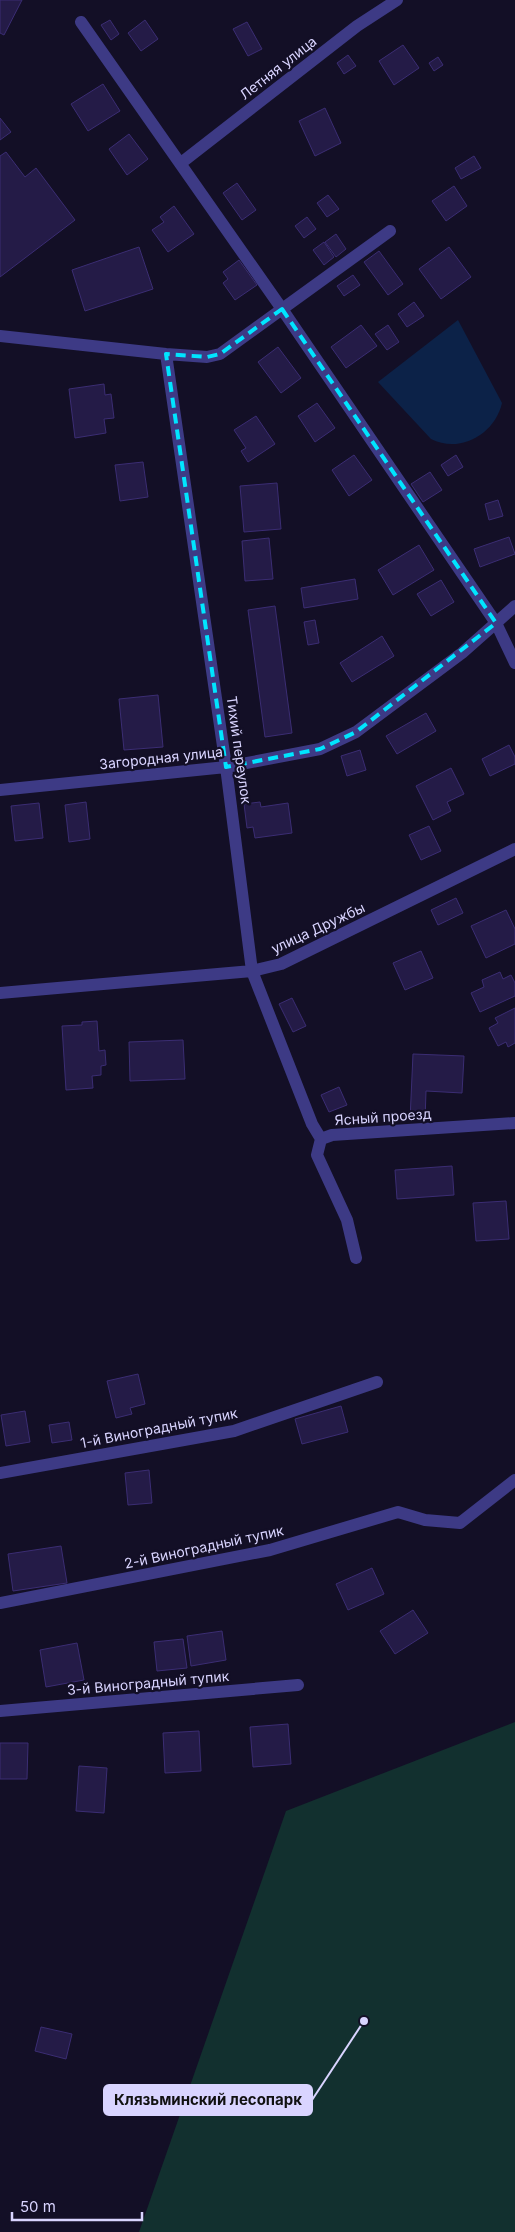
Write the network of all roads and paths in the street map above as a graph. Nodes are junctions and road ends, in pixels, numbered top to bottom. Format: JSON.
{"nodes":[{"id":1,"x":397,"y":0,"type":"edge"},
{"id":2,"x":80,"y":22,"type":"dead end"},
{"id":3,"x":181,"y":164,"type":"junction"},
{"id":4,"x":390,"y":231,"type":"dead end"},
{"id":5,"x":282,"y":308,"type":"junction"},
{"id":6,"x":0,"y":336,"type":"edge"},
{"id":7,"x":166,"y":354,"type":"junction"},
{"id":8,"x":515,"y":606,"type":"edge"},
{"id":9,"x":496,"y":624,"type":"junction"},
{"id":10,"x":515,"y":663,"type":"edge"},
{"id":11,"x":226,"y":767,"type":"junction"},
{"id":12,"x":0,"y":790,"type":"edge"},
{"id":13,"x":515,"y":849,"type":"edge"},
{"id":14,"x":252,"y":971,"type":"junction"},
{"id":15,"x":0,"y":993,"type":"edge"},
{"id":16,"x":515,"y":1123,"type":"edge"},
{"id":17,"x":321,"y":1139,"type":"junction"},
{"id":18,"x":356,"y":1258,"type":"dead end"},
{"id":19,"x":377,"y":1382,"type":"dead end"},
{"id":20,"x":0,"y":1473,"type":"edge"},
{"id":21,"x":515,"y":1480,"type":"edge"},
{"id":22,"x":0,"y":1603,"type":"edge"},
{"id":23,"x":298,"y":1685,"type":"dead end"},
{"id":24,"x":0,"y":1711,"type":"edge"}],
"edges":[{"from":1,"to":3,"type":"street","name":"Летняя улица"},
{"from":2,"to":3,"type":"street"},
{"from":3,"to":5,"type":"street"},
{"from":4,"to":5,"type":"street"},
{"from":5,"to":7,"type":"street"},
{"from":5,"to":9,"type":"street"},
{"from":6,"to":7,"type":"street"},
{"from":7,"to":11,"type":"street","name":"Тихий переулок"},
{"from":8,"to":9,"type":"street","name":"Загородная улица"},
{"from":9,"to":10,"type":"street"},
{"from":9,"to":11,"type":"street","name":"Загородная улица"},
{"from":11,"to":12,"type":"street","name":"Загородная улица"},
{"from":11,"to":14,"type":"street","name":"Тихий переулок"},
{"from":13,"to":14,"type":"street","name":"улица Дружбы"},
{"from":14,"to":15,"type":"street","name":"улица Дружбы"},
{"from":14,"to":17,"type":"street","name":"Тихий переулок"},
{"from":16,"to":17,"type":"street","name":"Ясный проезд"},
{"from":17,"to":18,"type":"street","name":"Ясный проезд"},
{"from":19,"to":20,"type":"street","name":"1-й Виноградный тупик"},
{"from":21,"to":22,"type":"street","name":"2-й Виноградный тупик"},
{"from":23,"to":24,"type":"street","name":"3-й Виноградный тупик"}]}
